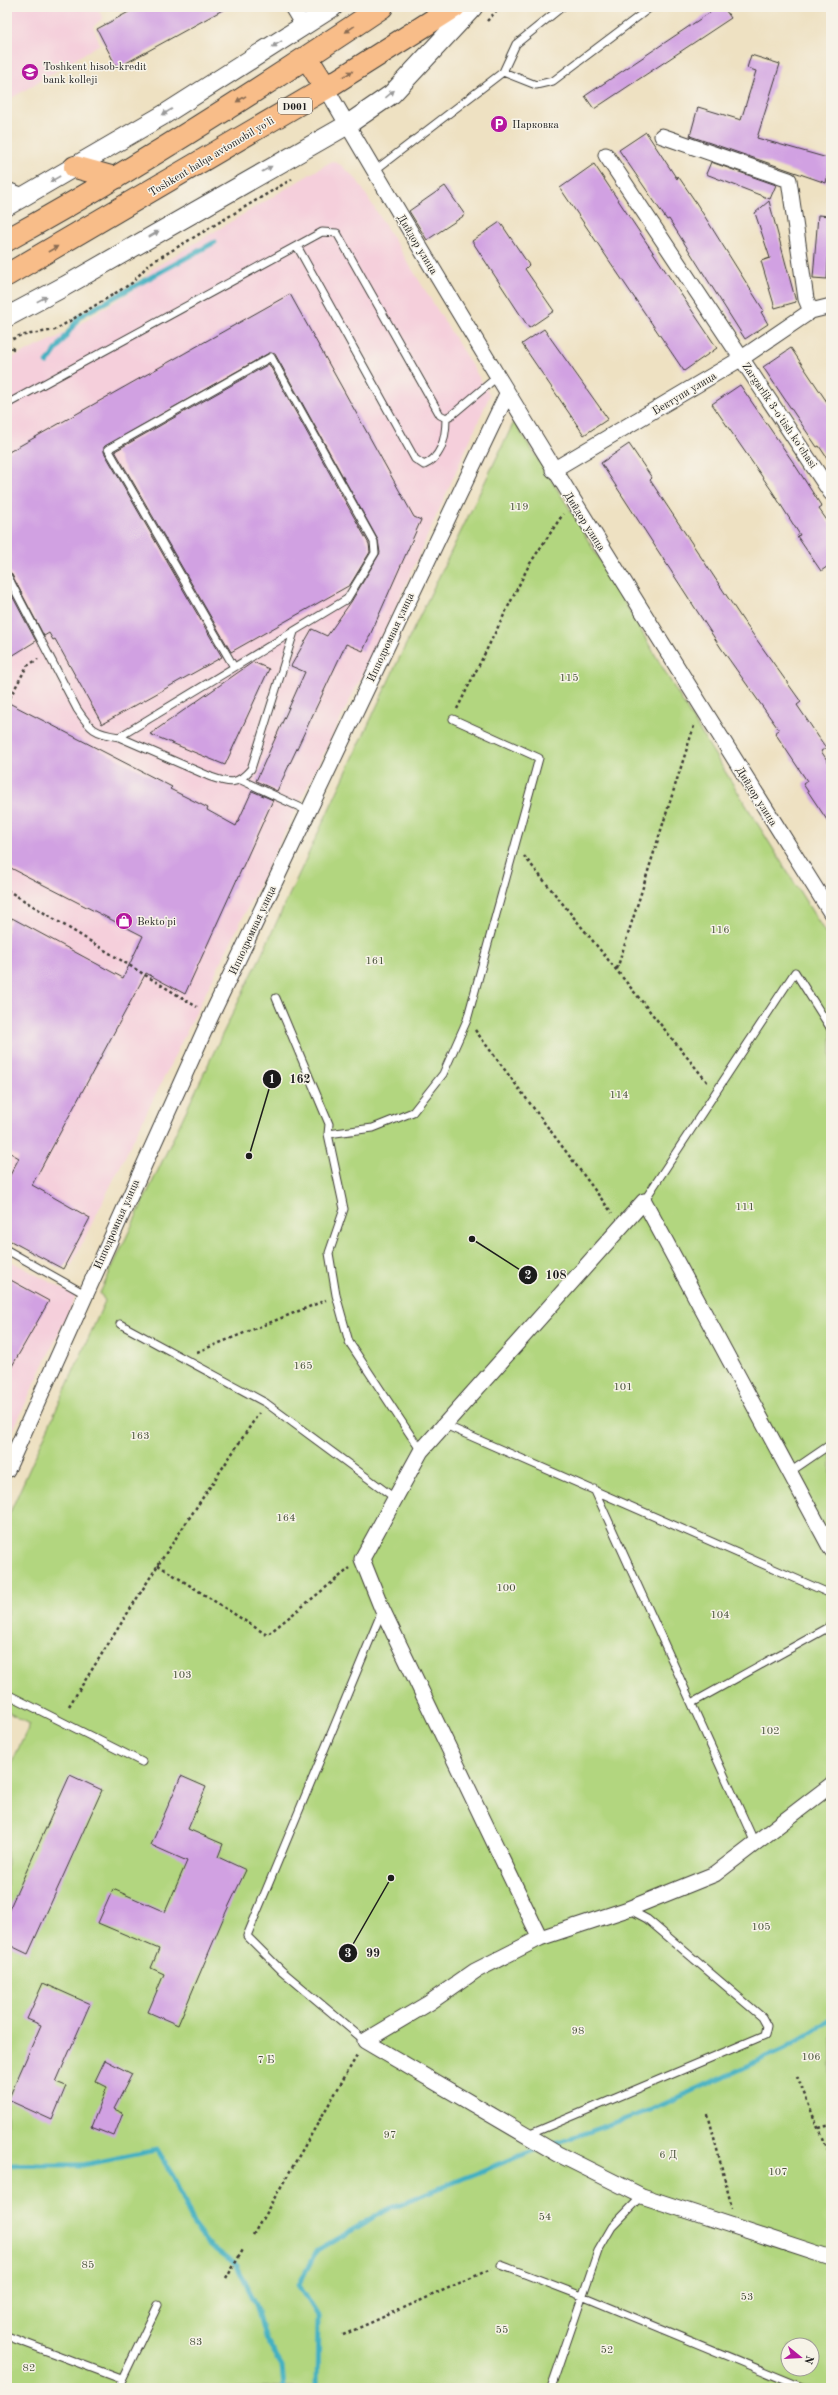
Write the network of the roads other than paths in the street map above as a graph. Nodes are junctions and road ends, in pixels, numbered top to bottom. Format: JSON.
{"nodes":[{"id":1,"x":292,"y":7,"type":"edge"},
{"id":2,"x":333,"y":7,"type":"edge"},
{"id":3,"x":382,"y":7,"type":"edge"},
{"id":4,"x":454,"y":7,"type":"edge"},
{"id":5,"x":473,"y":7,"type":"edge"},
{"id":6,"x":562,"y":7,"type":"edge"},
{"id":7,"x":651,"y":7,"type":"edge"},
{"id":8,"x":304,"y":27,"type":"junction"},
{"id":9,"x":307,"y":58,"type":"junction"},
{"id":10,"x":503,"y":72,"type":"junction"},
{"id":11,"x":326,"y":88,"type":"junction"},
{"id":12,"x":347,"y":125,"type":"junction"},
{"id":13,"x":662,"y":136,"type":"dead end"},
{"id":14,"x":606,"y":155,"type":"dead end"},
{"id":15,"x":75,"y":167,"type":"junction"},
{"id":16,"x":374,"y":171,"type":"junction"},
{"id":17,"x":115,"y":178,"type":"junction"},
{"id":18,"x":15,"y":193,"type":"edge"},
{"id":19,"x":7,"y":206,"type":"edge"},
{"id":20,"x":7,"y":240,"type":"edge"},
{"id":21,"x":297,"y":246,"type":"junction"},
{"id":22,"x":7,"y":275,"type":"edge"},
{"id":23,"x":831,"y":306,"type":"edge"},
{"id":24,"x":811,"y":311,"type":"junction"},
{"id":25,"x":7,"y":317,"type":"edge"},
{"id":26,"x":742,"y":358,"type":"junction"},
{"id":27,"x":497,"y":377,"type":"junction"},
{"id":28,"x":507,"y":394,"type":"junction"},
{"id":29,"x":7,"y":404,"type":"edge"},
{"id":30,"x":446,"y":418,"type":"junction"},
{"id":31,"x":554,"y":470,"type":"junction"},
{"id":32,"x":831,"y":493,"type":"edge"},
{"id":33,"x":7,"y":575,"type":"edge"},
{"id":34,"x":294,"y":632,"type":"junction"},
{"id":35,"x":234,"y":667,"type":"junction"},
{"id":36,"x":452,"y":719,"type":"road end"},
{"id":37,"x":119,"y":738,"type":"junction"},
{"id":38,"x":241,"y":780,"type":"junction"},
{"id":39,"x":308,"y":811,"type":"junction"},
{"id":40,"x":831,"y":913,"type":"edge"},
{"id":41,"x":276,"y":998,"type":"dead end"},
{"id":42,"x":831,"y":1029,"type":"edge"},
{"id":43,"x":328,"y":1134,"type":"junction"},
{"id":44,"x":644,"y":1201,"type":"junction"},
{"id":45,"x":7,"y":1250,"type":"edge"},
{"id":46,"x":85,"y":1294,"type":"junction"},
{"id":47,"x":120,"y":1324,"type":"dead end"},
{"id":48,"x":445,"y":1425,"type":"junction"},
{"id":49,"x":831,"y":1444,"type":"edge"},
{"id":50,"x":421,"y":1451,"type":"junction"},
{"id":51,"x":7,"y":1470,"type":"edge"},
{"id":52,"x":790,"y":1472,"type":"junction"},
{"id":53,"x":594,"y":1489,"type":"junction"},
{"id":54,"x":396,"y":1499,"type":"junction"},
{"id":55,"x":831,"y":1549,"type":"edge"},
{"id":56,"x":831,"y":1594,"type":"edge"},
{"id":57,"x":382,"y":1609,"type":"junction"},
{"id":58,"x":831,"y":1626,"type":"edge"},
{"id":59,"x":7,"y":1694,"type":"edge"},
{"id":60,"x":692,"y":1703,"type":"junction"},
{"id":61,"x":142,"y":1762,"type":"dead end"},
{"id":62,"x":831,"y":1785,"type":"edge"},
{"id":63,"x":755,"y":1843,"type":"junction"},
{"id":64,"x":628,"y":1909,"type":"junction"},
{"id":65,"x":540,"y":1938,"type":"junction"},
{"id":66,"x":365,"y":2041,"type":"junction"},
{"id":67,"x":528,"y":2135,"type":"junction"},
{"id":68,"x":642,"y":2196,"type":"junction"},
{"id":69,"x":831,"y":2258,"type":"edge"},
{"id":70,"x":501,"y":2265,"type":"road end"},
{"id":71,"x":582,"y":2296,"type":"junction"},
{"id":72,"x":158,"y":2305,"type":"dead end"},
{"id":73,"x":7,"y":2336,"type":"edge"},
{"id":74,"x":121,"y":2379,"type":"junction"},
{"id":75,"x":118,"y":2388,"type":"edge"},
{"id":76,"x":551,"y":2388,"type":"edge"},
{"id":77,"x":804,"y":2388,"type":"edge"}],
"edges":[{"from":1,"to":8,"type":"street"},
{"from":2,"to":8,"type":"street"},
{"from":3,"to":9,"type":"highway","one_way":true},
{"from":11,"to":4,"type":"highway","name":"Toshkent halqa avtomobil yo'li","number":"D001","one_way":true},
{"from":12,"to":5,"type":"street","one_way":true},
{"from":6,"to":10,"type":"lane"},
{"from":7,"to":10,"type":"lane"},
{"from":8,"to":15,"type":"street","one_way":true},
{"from":9,"to":11,"type":"highway"},
{"from":9,"to":17,"type":"highway","one_way":true},
{"from":10,"to":16,"type":"lane"},
{"from":11,"to":12,"type":"street","name":"Дийдор улица"},
{"from":22,"to":11,"type":"highway","name":"Toshkent halqa avtomobil yo'li","number":"D001","one_way":true},
{"from":12,"to":16,"type":"street","name":"Дийдор улица"},
{"from":25,"to":12,"type":"street","one_way":true},
{"from":13,"to":24,"type":"street"},
{"from":14,"to":26,"type":"street","name":"Zargarlik 3-o'tish ko'chasi"},
{"from":15,"to":17,"type":"highway"},
{"from":15,"to":18,"type":"street","one_way":true},
{"from":16,"to":27,"type":"street","name":"Дийдор улица"},
{"from":17,"to":20,"type":"highway"},
{"from":18,"to":19,"type":"street"},
{"from":21,"to":29,"type":"lane"},
{"from":21,"to":30,"type":"lane"},
{"from":21,"to":30,"type":"lane"},
{"from":23,"to":24,"type":"street","name":"Бектупи улица"},
{"from":24,"to":26,"type":"street","name":"Бектупи улица"},
{"from":26,"to":31,"type":"street","name":"Бектупи улица"},
{"from":26,"to":32,"type":"street","name":"Zargarlik 3-o'tish ko'chasi"},
{"from":27,"to":28,"type":"street","name":"Дийдор улица"},
{"from":27,"to":30,"type":"lane"},
{"from":28,"to":31,"type":"street","name":"Дийдор улица"},
{"from":28,"to":39,"type":"street","name":"Ипподромная улица"},
{"from":31,"to":40,"type":"street","name":"Дийдор улица"},
{"from":33,"to":37,"type":"lane"},
{"from":34,"to":35,"type":"lane"},
{"from":34,"to":35,"type":"lane"},
{"from":34,"to":38,"type":"lane"},
{"from":35,"to":37,"type":"lane"},
{"from":36,"to":43,"type":"lane"},
{"from":37,"to":38,"type":"lane"},
{"from":38,"to":39,"type":"lane"},
{"from":39,"to":46,"type":"street","name":"Ипподромная улица"},
{"from":41,"to":43,"type":"lane"},
{"from":42,"to":44,"type":"lane"},
{"from":43,"to":50,"type":"lane"},
{"from":44,"to":48,"type":"street"},
{"from":44,"to":52,"type":"street"},
{"from":45,"to":46,"type":"lane"},
{"from":46,"to":51,"type":"street","name":"Ипподромная улица"},
{"from":47,"to":54,"type":"lane"},
{"from":48,"to":50,"type":"street"},
{"from":48,"to":53,"type":"lane"},
{"from":49,"to":52,"type":"lane"},
{"from":50,"to":54,"type":"street"},
{"from":52,"to":55,"type":"street"},
{"from":53,"to":56,"type":"lane"},
{"from":53,"to":60,"type":"lane"},
{"from":54,"to":57,"type":"street"},
{"from":57,"to":65,"type":"street"},
{"from":57,"to":66,"type":"lane"},
{"from":58,"to":60,"type":"lane"},
{"from":59,"to":61,"type":"lane"},
{"from":60,"to":63,"type":"lane"},
{"from":62,"to":63,"type":"street"},
{"from":63,"to":64,"type":"street"},
{"from":64,"to":65,"type":"street"},
{"from":64,"to":67,"type":"lane"},
{"from":65,"to":66,"type":"street"},
{"from":66,"to":67,"type":"street"},
{"from":67,"to":68,"type":"street"},
{"from":68,"to":69,"type":"street"},
{"from":68,"to":71,"type":"lane"},
{"from":70,"to":71,"type":"lane"},
{"from":71,"to":76,"type":"lane"},
{"from":71,"to":77,"type":"lane"},
{"from":72,"to":74,"type":"lane"},
{"from":73,"to":74,"type":"lane"},
{"from":74,"to":75,"type":"lane"}]}
